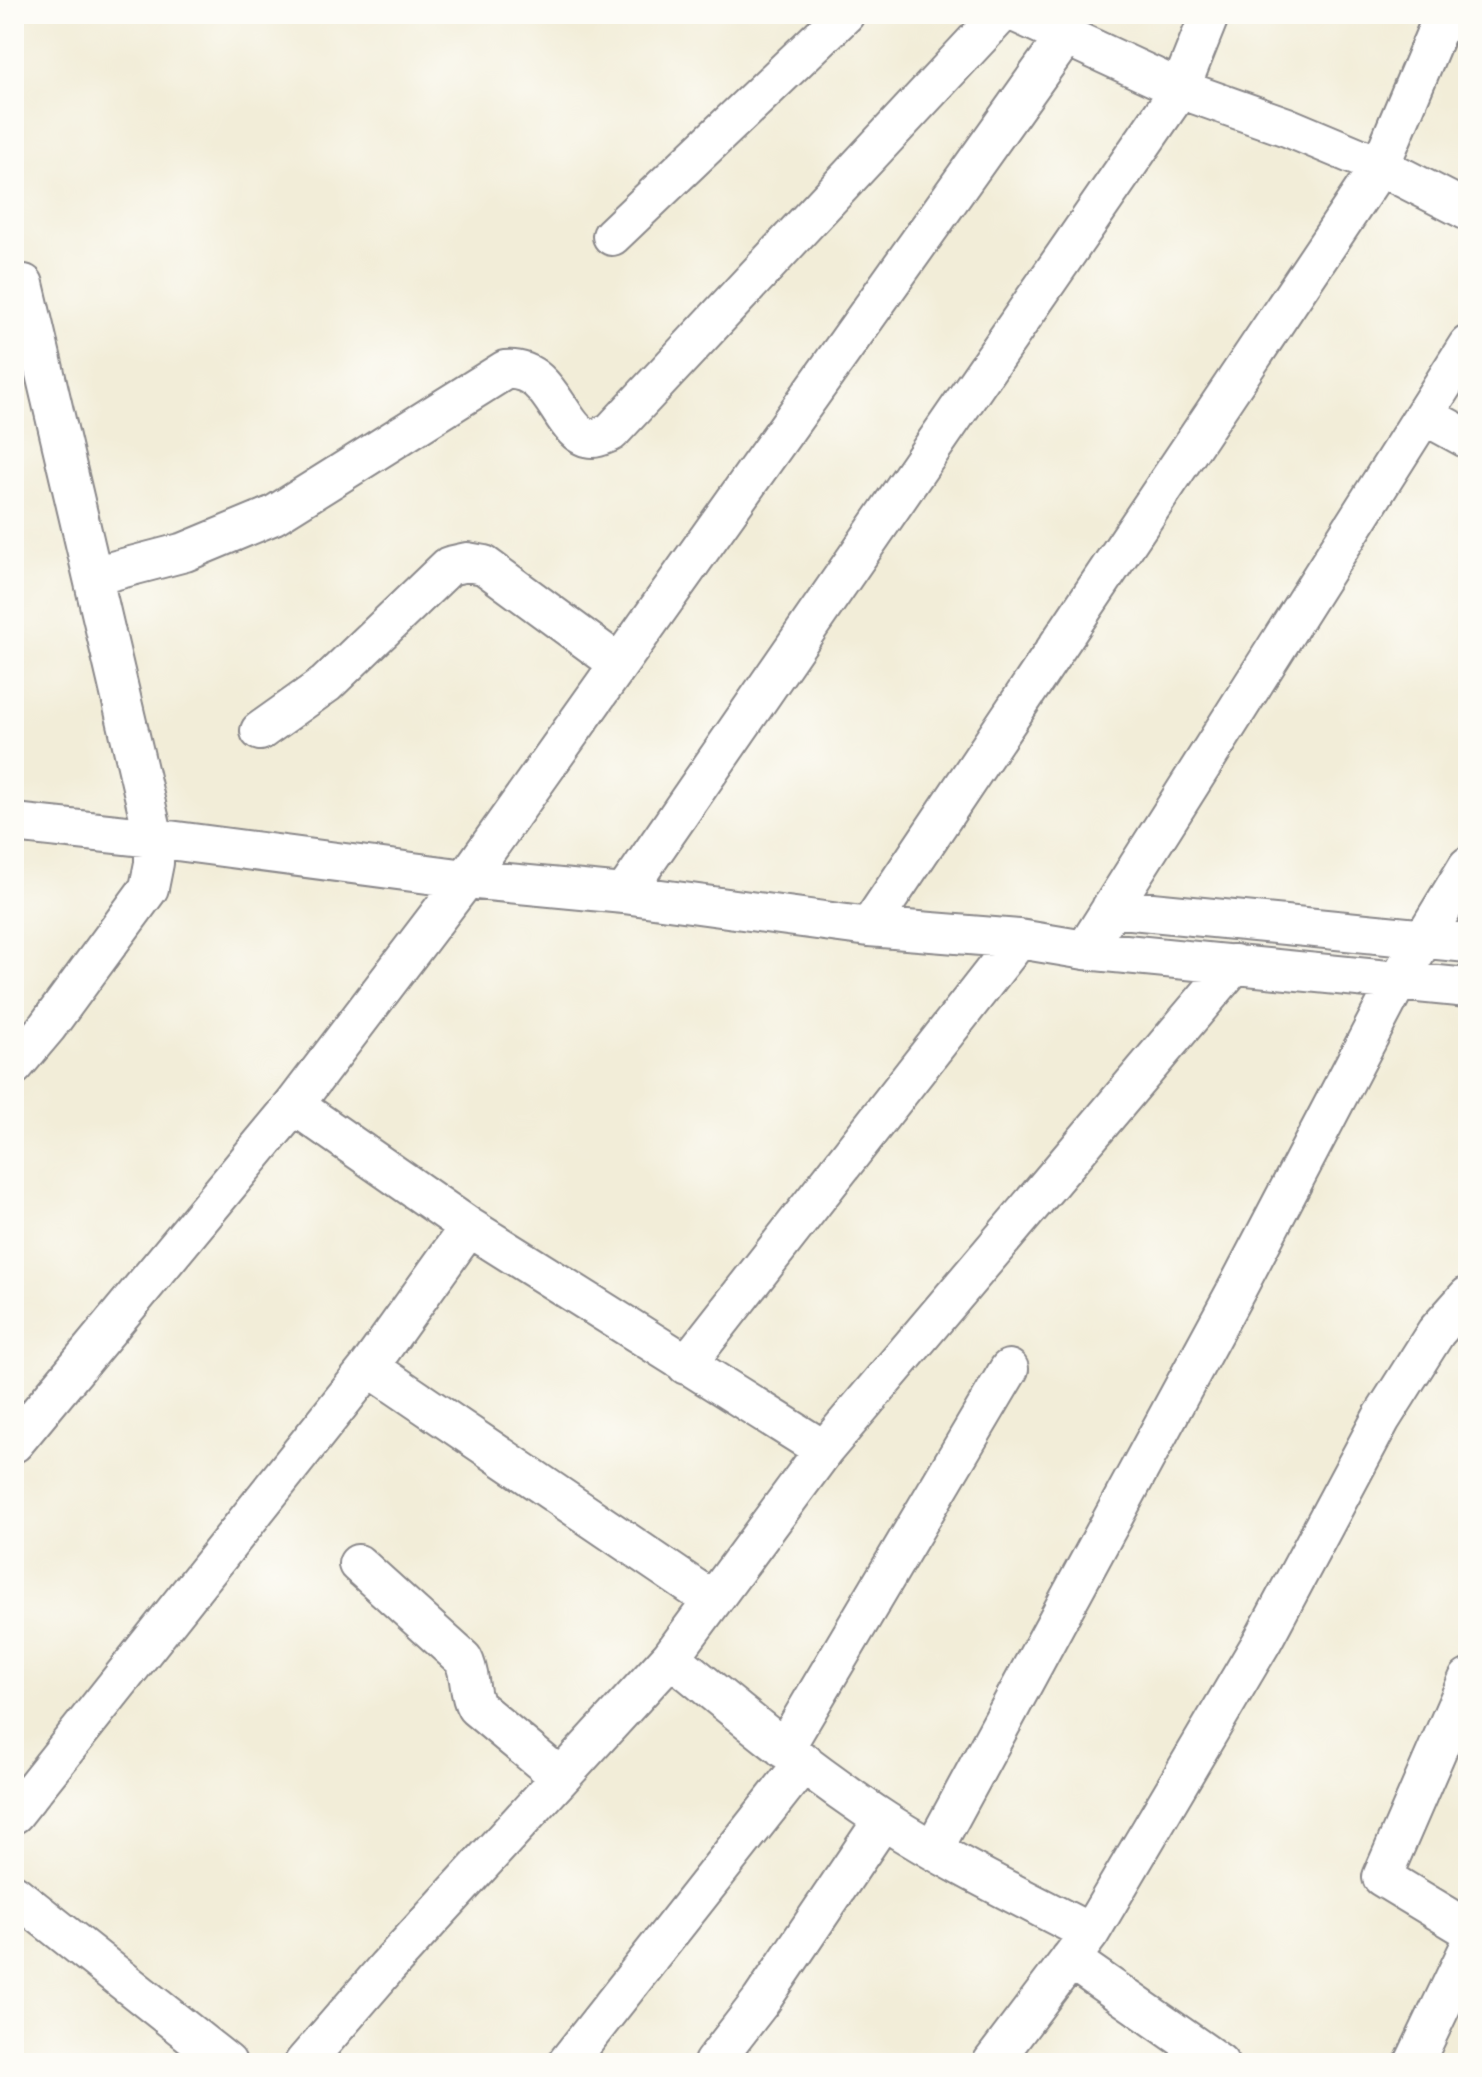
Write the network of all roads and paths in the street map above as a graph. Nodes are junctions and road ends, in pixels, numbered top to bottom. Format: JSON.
{"nodes":[{"id":1,"x":845,"y":14,"type":"edge"},
{"id":2,"x":1001,"y":14,"type":"edge"},
{"id":3,"x":1018,"y":14,"type":"edge"},
{"id":4,"x":1210,"y":14,"type":"edge"},
{"id":5,"x":1444,"y":14,"type":"edge"},
{"id":6,"x":1065,"y":37,"type":"junction"},
{"id":7,"x":1180,"y":89,"type":"junction"},
{"id":8,"x":1380,"y":166,"type":"junction"},
{"id":9,"x":1468,"y":211,"type":"edge"},
{"id":10,"x":612,"y":236,"type":"dead end"},
{"id":11,"x":24,"y":284,"type":"dead end"},
{"id":12,"x":1468,"y":345,"type":"edge"},
{"id":13,"x":1424,"y":415,"type":"junction"},
{"id":14,"x":1468,"y":439,"type":"edge"},
{"id":15,"x":93,"y":576,"type":"junction"},
{"id":16,"x":619,"y":664,"type":"junction"},
{"id":17,"x":260,"y":731,"type":"dead end"},
{"id":18,"x":14,"y":823,"type":"edge"},
{"id":19,"x":152,"y":863,"type":"junction"},
{"id":20,"x":1468,"y":866,"type":"edge"},
{"id":21,"x":466,"y":879,"type":"junction"},
{"id":22,"x":624,"y":894,"type":"junction"},
{"id":23,"x":1111,"y":908,"type":"junction"},
{"id":24,"x":869,"y":927,"type":"junction"},
{"id":25,"x":1423,"y":938,"type":"junction"},
{"id":26,"x":1019,"y":939,"type":"junction"},
{"id":27,"x":1468,"y":943,"type":"edge"},
{"id":28,"x":1085,"y":950,"type":"junction"},
{"id":29,"x":1235,"y":964,"type":"junction"},
{"id":30,"x":1399,"y":979,"type":"junction"},
{"id":31,"x":1468,"y":988,"type":"edge"},
{"id":32,"x":14,"y":1066,"type":"edge"},
{"id":33,"x":294,"y":1105,"type":"junction"},
{"id":34,"x":469,"y":1227,"type":"junction"},
{"id":35,"x":1468,"y":1296,"type":"edge"},
{"id":36,"x":686,"y":1365,"type":"junction"},
{"id":37,"x":369,"y":1367,"type":"junction"},
{"id":38,"x":1009,"y":1369,"type":"dead end"},
{"id":39,"x":14,"y":1443,"type":"edge"},
{"id":40,"x":824,"y":1450,"type":"junction"},
{"id":41,"x":358,"y":1564,"type":"dead end"},
{"id":42,"x":712,"y":1600,"type":"junction"},
{"id":43,"x":671,"y":1657,"type":"junction"},
{"id":44,"x":1468,"y":1679,"type":"edge"},
{"id":45,"x":794,"y":1756,"type":"junction"},
{"id":46,"x":560,"y":1777,"type":"junction"},
{"id":47,"x":14,"y":1814,"type":"edge"},
{"id":48,"x":883,"y":1820,"type":"junction"},
{"id":49,"x":933,"y":1850,"type":"junction"},
{"id":50,"x":14,"y":1894,"type":"edge"},
{"id":51,"x":1468,"y":1929,"type":"edge"},
{"id":52,"x":1080,"y":1946,"type":"junction"},
{"id":53,"x":1468,"y":1950,"type":"edge"},
{"id":54,"x":227,"y":2063,"type":"edge"},
{"id":55,"x":304,"y":2063,"type":"edge"},
{"id":56,"x":567,"y":2063,"type":"edge"},
{"id":57,"x":713,"y":2063,"type":"edge"},
{"id":58,"x":992,"y":2063,"type":"edge"},
{"id":59,"x":1219,"y":2063,"type":"edge"},
{"id":60,"x":1414,"y":2063,"type":"edge"}],
"edges":[{"from":1,"to":10,"type":"street"},
{"from":2,"to":15,"type":"street"},
{"from":3,"to":6,"type":"street"},
{"from":4,"to":7,"type":"street"},
{"from":5,"to":8,"type":"street"},
{"from":6,"to":7,"type":"street"},
{"from":6,"to":16,"type":"street"},
{"from":7,"to":8,"type":"street"},
{"from":7,"to":22,"type":"street"},
{"from":8,"to":9,"type":"street"},
{"from":8,"to":24,"type":"street"},
{"from":11,"to":15,"type":"street"},
{"from":12,"to":13,"type":"street"},
{"from":13,"to":14,"type":"street"},
{"from":13,"to":23,"type":"street"},
{"from":15,"to":19,"type":"street"},
{"from":16,"to":17,"type":"street"},
{"from":16,"to":21,"type":"street"},
{"from":18,"to":19,"type":"street"},
{"from":19,"to":21,"type":"street"},
{"from":19,"to":32,"type":"street"},
{"from":20,"to":25,"type":"street"},
{"from":21,"to":22,"type":"street"},
{"from":21,"to":33,"type":"street"},
{"from":22,"to":24,"type":"street"},
{"from":23,"to":25,"type":"street"},
{"from":23,"to":28,"type":"street"},
{"from":24,"to":26,"type":"street"},
{"from":25,"to":27,"type":"street"},
{"from":25,"to":30,"type":"street"},
{"from":26,"to":28,"type":"street"},
{"from":26,"to":36,"type":"street"},
{"from":28,"to":29,"type":"street"},
{"from":29,"to":30,"type":"street"},
{"from":29,"to":40,"type":"street"},
{"from":30,"to":31,"type":"street"},
{"from":30,"to":49,"type":"street"},
{"from":33,"to":34,"type":"street"},
{"from":33,"to":39,"type":"street"},
{"from":34,"to":36,"type":"street"},
{"from":34,"to":37,"type":"street"},
{"from":35,"to":52,"type":"street"},
{"from":36,"to":40,"type":"street"},
{"from":37,"to":42,"type":"street"},
{"from":37,"to":47,"type":"street"},
{"from":38,"to":45,"type":"street"},
{"from":40,"to":42,"type":"street"},
{"from":41,"to":46,"type":"street"},
{"from":42,"to":43,"type":"street"},
{"from":43,"to":45,"type":"street"},
{"from":43,"to":46,"type":"street"},
{"from":44,"to":51,"type":"street"},
{"from":45,"to":48,"type":"street"},
{"from":45,"to":56,"type":"street"},
{"from":46,"to":55,"type":"street"},
{"from":48,"to":49,"type":"street"},
{"from":48,"to":57,"type":"street"},
{"from":49,"to":52,"type":"street"},
{"from":50,"to":54,"type":"street"},
{"from":52,"to":58,"type":"street"},
{"from":52,"to":59,"type":"street"},
{"from":53,"to":60,"type":"street"}]}
